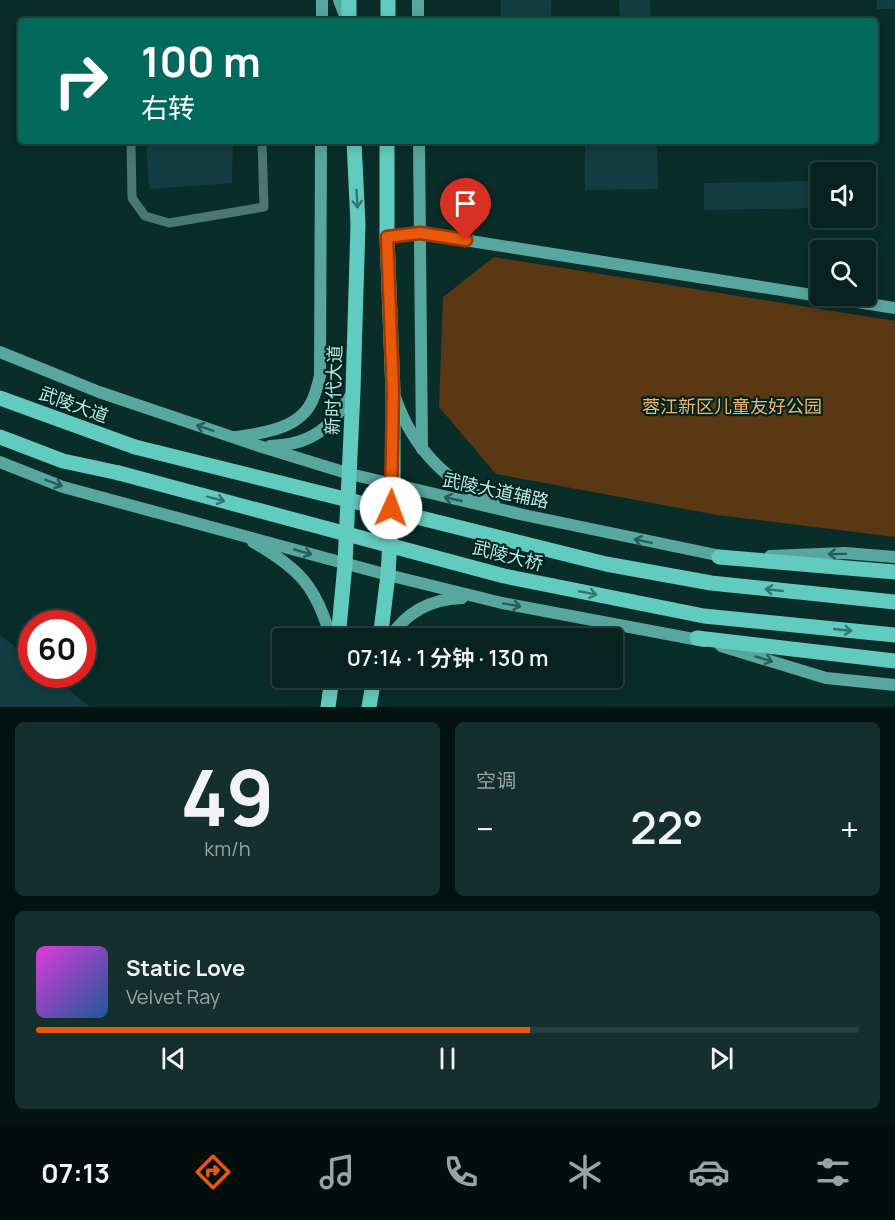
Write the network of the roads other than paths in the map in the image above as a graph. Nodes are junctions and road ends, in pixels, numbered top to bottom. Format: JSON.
{"nodes":[{"id":1,"x":322,"y":0,"type":"edge"},
{"id":2,"x":339,"y":0,"type":"edge"},
{"id":3,"x":349,"y":0,"type":"edge"},
{"id":4,"x":388,"y":0,"type":"edge"},
{"id":5,"x":418,"y":0,"type":"edge"},
{"id":6,"x":322,"y":18,"type":"edge"},
{"id":7,"x":347,"y":18,"type":"edge"},
{"id":8,"x":348,"y":18,"type":"edge"},
{"id":9,"x":388,"y":18,"type":"edge"},
{"id":10,"x":418,"y":18,"type":"edge"},
{"id":11,"x":131,"y":144,"type":"edge"},
{"id":12,"x":262,"y":144,"type":"edge"},
{"id":13,"x":321,"y":144,"type":"edge"},
{"id":14,"x":354,"y":144,"type":"edge"},
{"id":15,"x":387,"y":144,"type":"edge"},
{"id":16,"x":419,"y":144,"type":"edge"},
{"id":17,"x":420,"y":233,"type":"junction"},
{"id":18,"x":387,"y":237,"type":"junction"},
{"id":19,"x":895,"y":308,"type":"edge"},
{"id":20,"x":0,"y":352,"type":"edge"},
{"id":21,"x":353,"y":391,"type":"junction"},
{"id":22,"x":393,"y":392,"type":"junction"},
{"id":23,"x":0,"y":398,"type":"edge"},
{"id":24,"x":0,"y":437,"type":"edge"},
{"id":25,"x":233,"y":438,"type":"junction"},
{"id":26,"x":135,"y":447,"type":"joint"},
{"id":27,"x":259,"y":447,"type":"junction"},
{"id":28,"x":422,"y":449,"type":"junction"},
{"id":29,"x":0,"y":462,"type":"edge"},
{"id":30,"x":350,"y":474,"type":"junction"},
{"id":31,"x":393,"y":486,"type":"junction"},
{"id":32,"x":524,"y":515,"type":"junction"},
{"id":33,"x":237,"y":533,"type":"junction"},
{"id":34,"x":719,"y":557,"type":"junction"},
{"id":35,"x":895,"y":557,"type":"edge"},
{"id":36,"x":345,"y":564,"type":"junction"},
{"id":37,"x":895,"y":572,"type":"edge"},
{"id":38,"x":388,"y":575,"type":"junction"},
{"id":39,"x":479,"y":597,"type":"junction"},
{"id":40,"x":895,"y":602,"type":"edge"},
{"id":41,"x":327,"y":628,"type":"edge"},
{"id":42,"x":339,"y":628,"type":"edge"},
{"id":43,"x":381,"y":628,"type":"edge"},
{"id":44,"x":397,"y":628,"type":"edge"},
{"id":45,"x":895,"y":635,"type":"edge"},
{"id":46,"x":697,"y":638,"type":"junction"},
{"id":47,"x":895,"y":661,"type":"edge"},
{"id":48,"x":895,"y":685,"type":"edge"},
{"id":49,"x":331,"y":688,"type":"edge"},
{"id":50,"x":372,"y":688,"type":"edge"},
{"id":51,"x":328,"y":707,"type":"edge"},
{"id":52,"x":369,"y":707,"type":"edge"}],
"edges":[{"from":1,"to":6,"type":"street"},
{"from":2,"to":7,"type":"street"},
{"from":3,"to":8,"type":"main road"},
{"from":4,"to":9,"type":"main road"},
{"from":5,"to":10,"type":"street"},
{"from":11,"to":12,"type":"lane"},
{"from":13,"to":25,"type":"street"},
{"from":14,"to":21,"type":"main road","name":"新时代大道","one_way":true},
{"from":15,"to":18,"type":"main road"},
{"from":16,"to":17,"type":"street"},
{"from":17,"to":18,"type":"street"},
{"from":17,"to":19,"type":"street"},
{"from":17,"to":28,"type":"street"},
{"from":18,"to":22,"type":"main road"},
{"from":25,"to":20,"type":"street","name":"武陵大道辅路","one_way":true},
{"from":21,"to":27,"type":"street"},
{"from":21,"to":30,"type":"main road","name":"新时代大道"},
{"from":22,"to":28,"type":"street"},
{"from":22,"to":31,"type":"main road"},
{"from":23,"to":26,"type":"main road","name":"武陵大道"},
{"from":24,"to":45,"type":"main road","name":"武陵大桥","one_way":true,"bridge":true},
{"from":25,"to":27,"type":"street","name":"武陵大道辅路"},
{"from":40,"to":26,"type":"main road","name":"武陵大桥","one_way":true,"bridge":true},
{"from":27,"to":30,"type":"street","name":"武陵大道辅路"},
{"from":28,"to":32,"type":"street"},
{"from":29,"to":33,"type":"street","one_way":true},
{"from":30,"to":31,"type":"street","name":"武陵大道辅路"},
{"from":30,"to":36,"type":"main road","name":"新时代大道"},
{"from":32,"to":31,"type":"street","name":"武陵大道辅路","one_way":true},
{"from":31,"to":38,"type":"main road"},
{"from":34,"to":32,"type":"street","name":"武陵大道辅路","one_way":true},
{"from":33,"to":36,"type":"street","one_way":true},
{"from":33,"to":41,"type":"street"},
{"from":35,"to":34,"type":"street","name":"武陵大道辅路","one_way":true},
{"from":34,"to":37,"type":"main road"},
{"from":36,"to":38,"type":"street"},
{"from":36,"to":42,"type":"main road","name":"新时代大道"},
{"from":38,"to":39,"type":"street"},
{"from":38,"to":43,"type":"main road"},
{"from":39,"to":44,"type":"street"},
{"from":39,"to":46,"type":"street","one_way":true},
{"from":46,"to":47,"type":"main road"},
{"from":46,"to":48,"type":"street","one_way":true},
{"from":49,"to":51,"type":"main road"},
{"from":50,"to":52,"type":"main road"}]}
